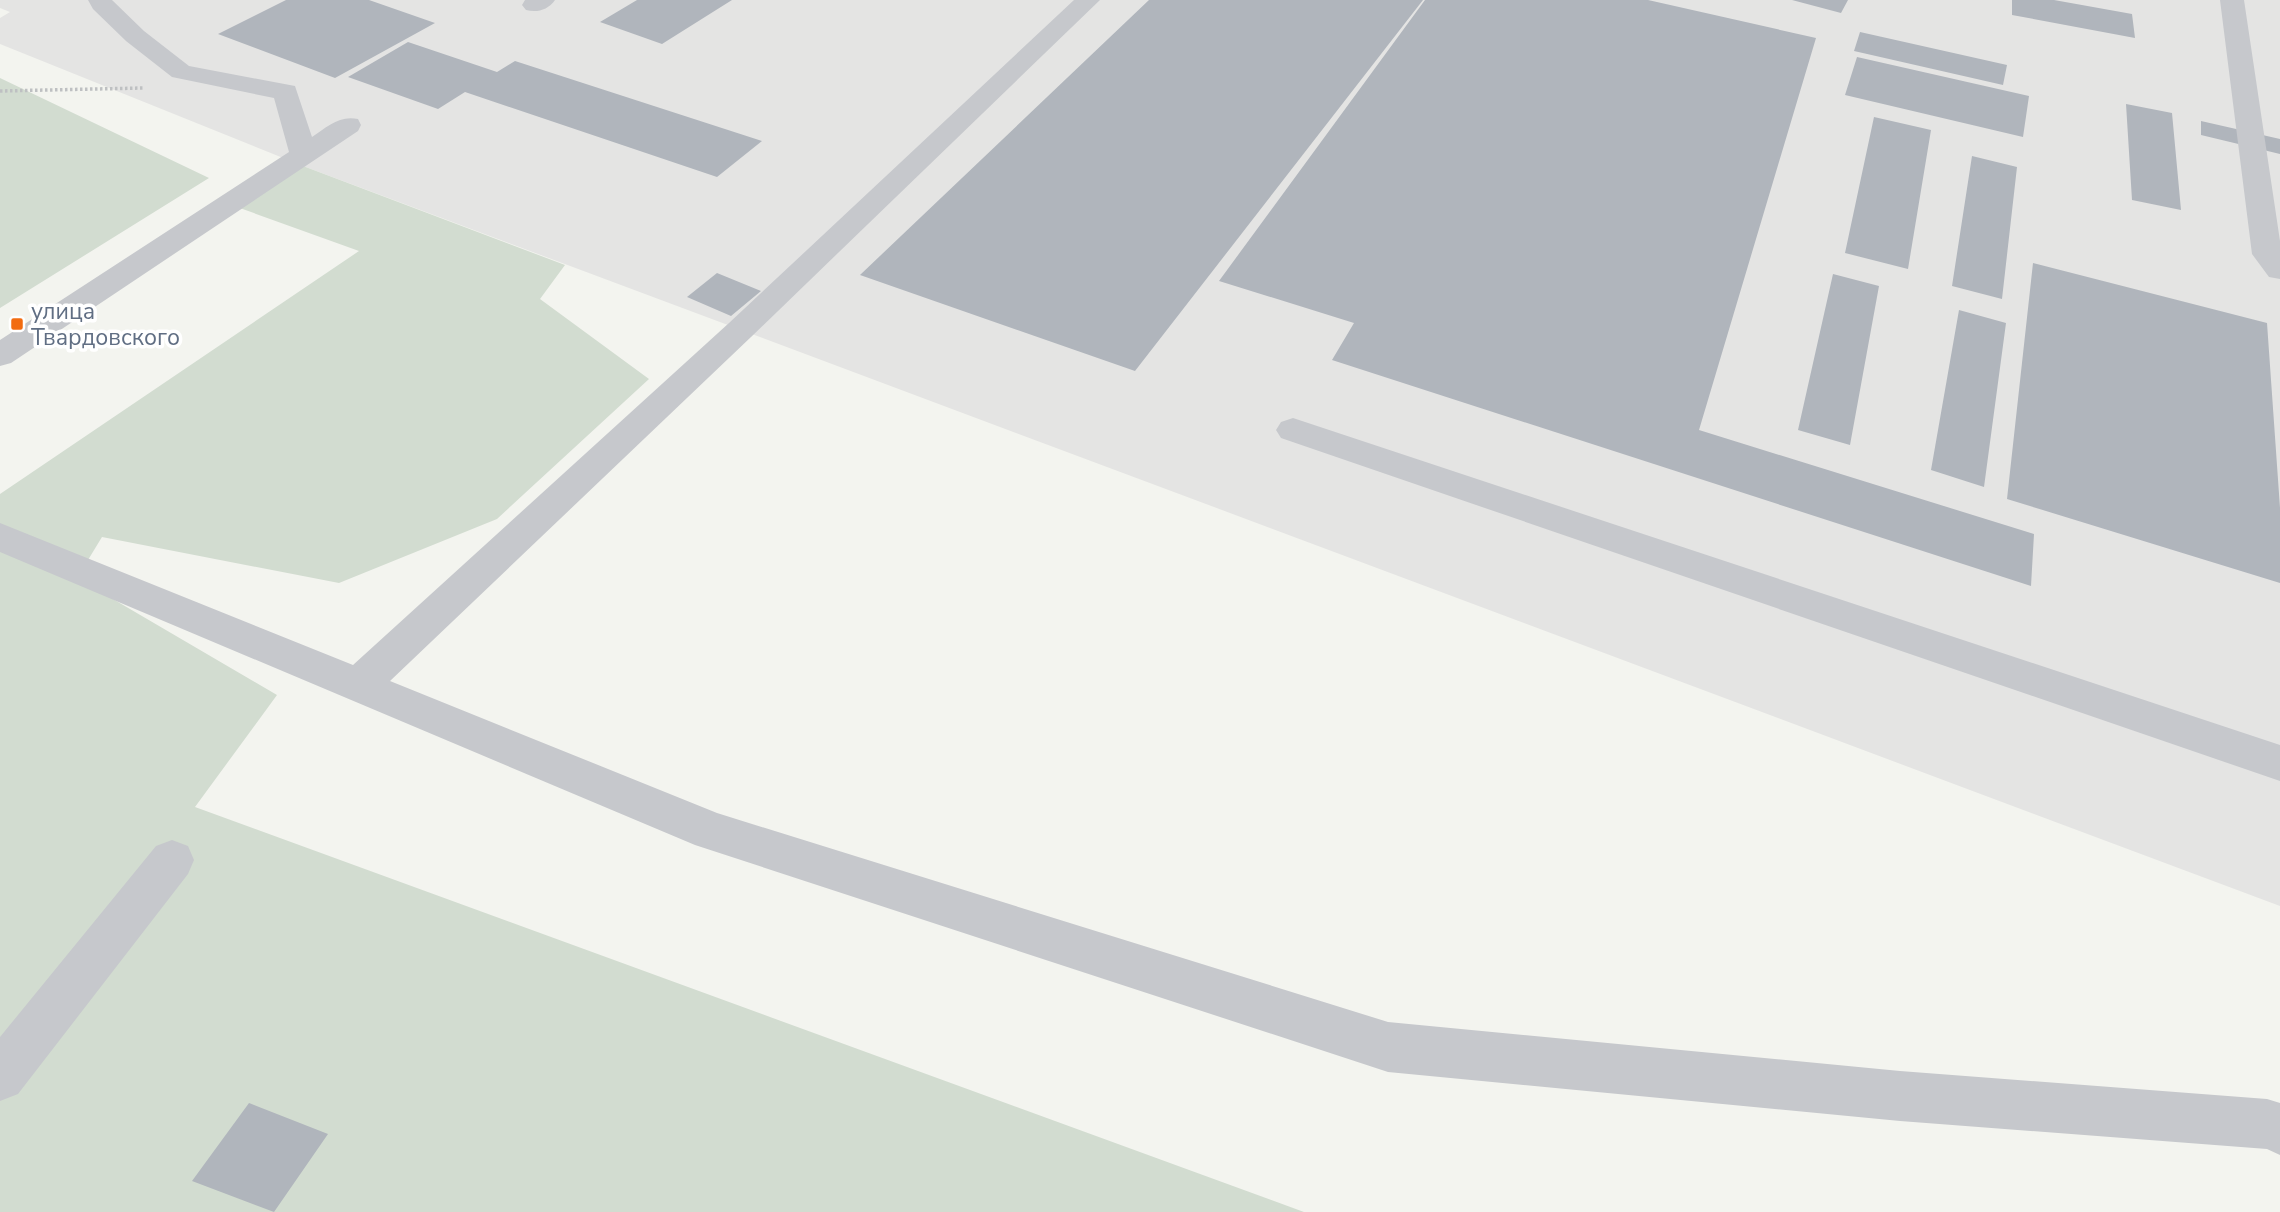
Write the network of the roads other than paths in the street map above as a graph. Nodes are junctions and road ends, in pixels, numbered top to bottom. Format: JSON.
{"nodes":[{"id":1,"x":100,"y":0,"type":"edge"},
{"id":2,"x":1088,"y":0,"type":"edge"},
{"id":3,"x":2232,"y":0,"type":"edge"},
{"id":4,"x":348,"y":125,"type":"dead end"},
{"id":5,"x":303,"y":154,"type":"junction"},
{"id":6,"x":2280,"y":270,"type":"edge"},
{"id":7,"x":0,"y":355,"type":"edge"},
{"id":8,"x":1293,"y":430,"type":"dead end"},
{"id":9,"x":0,"y":537,"type":"edge"},
{"id":10,"x":359,"y":685,"type":"junction"},
{"id":11,"x":2280,"y":763,"type":"edge"},
{"id":12,"x":172,"y":860,"type":"dead end"},
{"id":13,"x":0,"y":1076,"type":"edge"},
{"id":14,"x":2276,"y":1117,"type":"edge"}],
"edges":[{"from":1,"to":5,"type":"street"},
{"from":2,"to":10,"type":"street"},
{"from":3,"to":6,"type":"street"},
{"from":4,"to":5,"type":"street"},
{"from":5,"to":7,"type":"street"},
{"from":8,"to":11,"type":"street"},
{"from":9,"to":10,"type":"street"},
{"from":10,"to":14,"type":"street"},
{"from":12,"to":13,"type":"street"}]}
